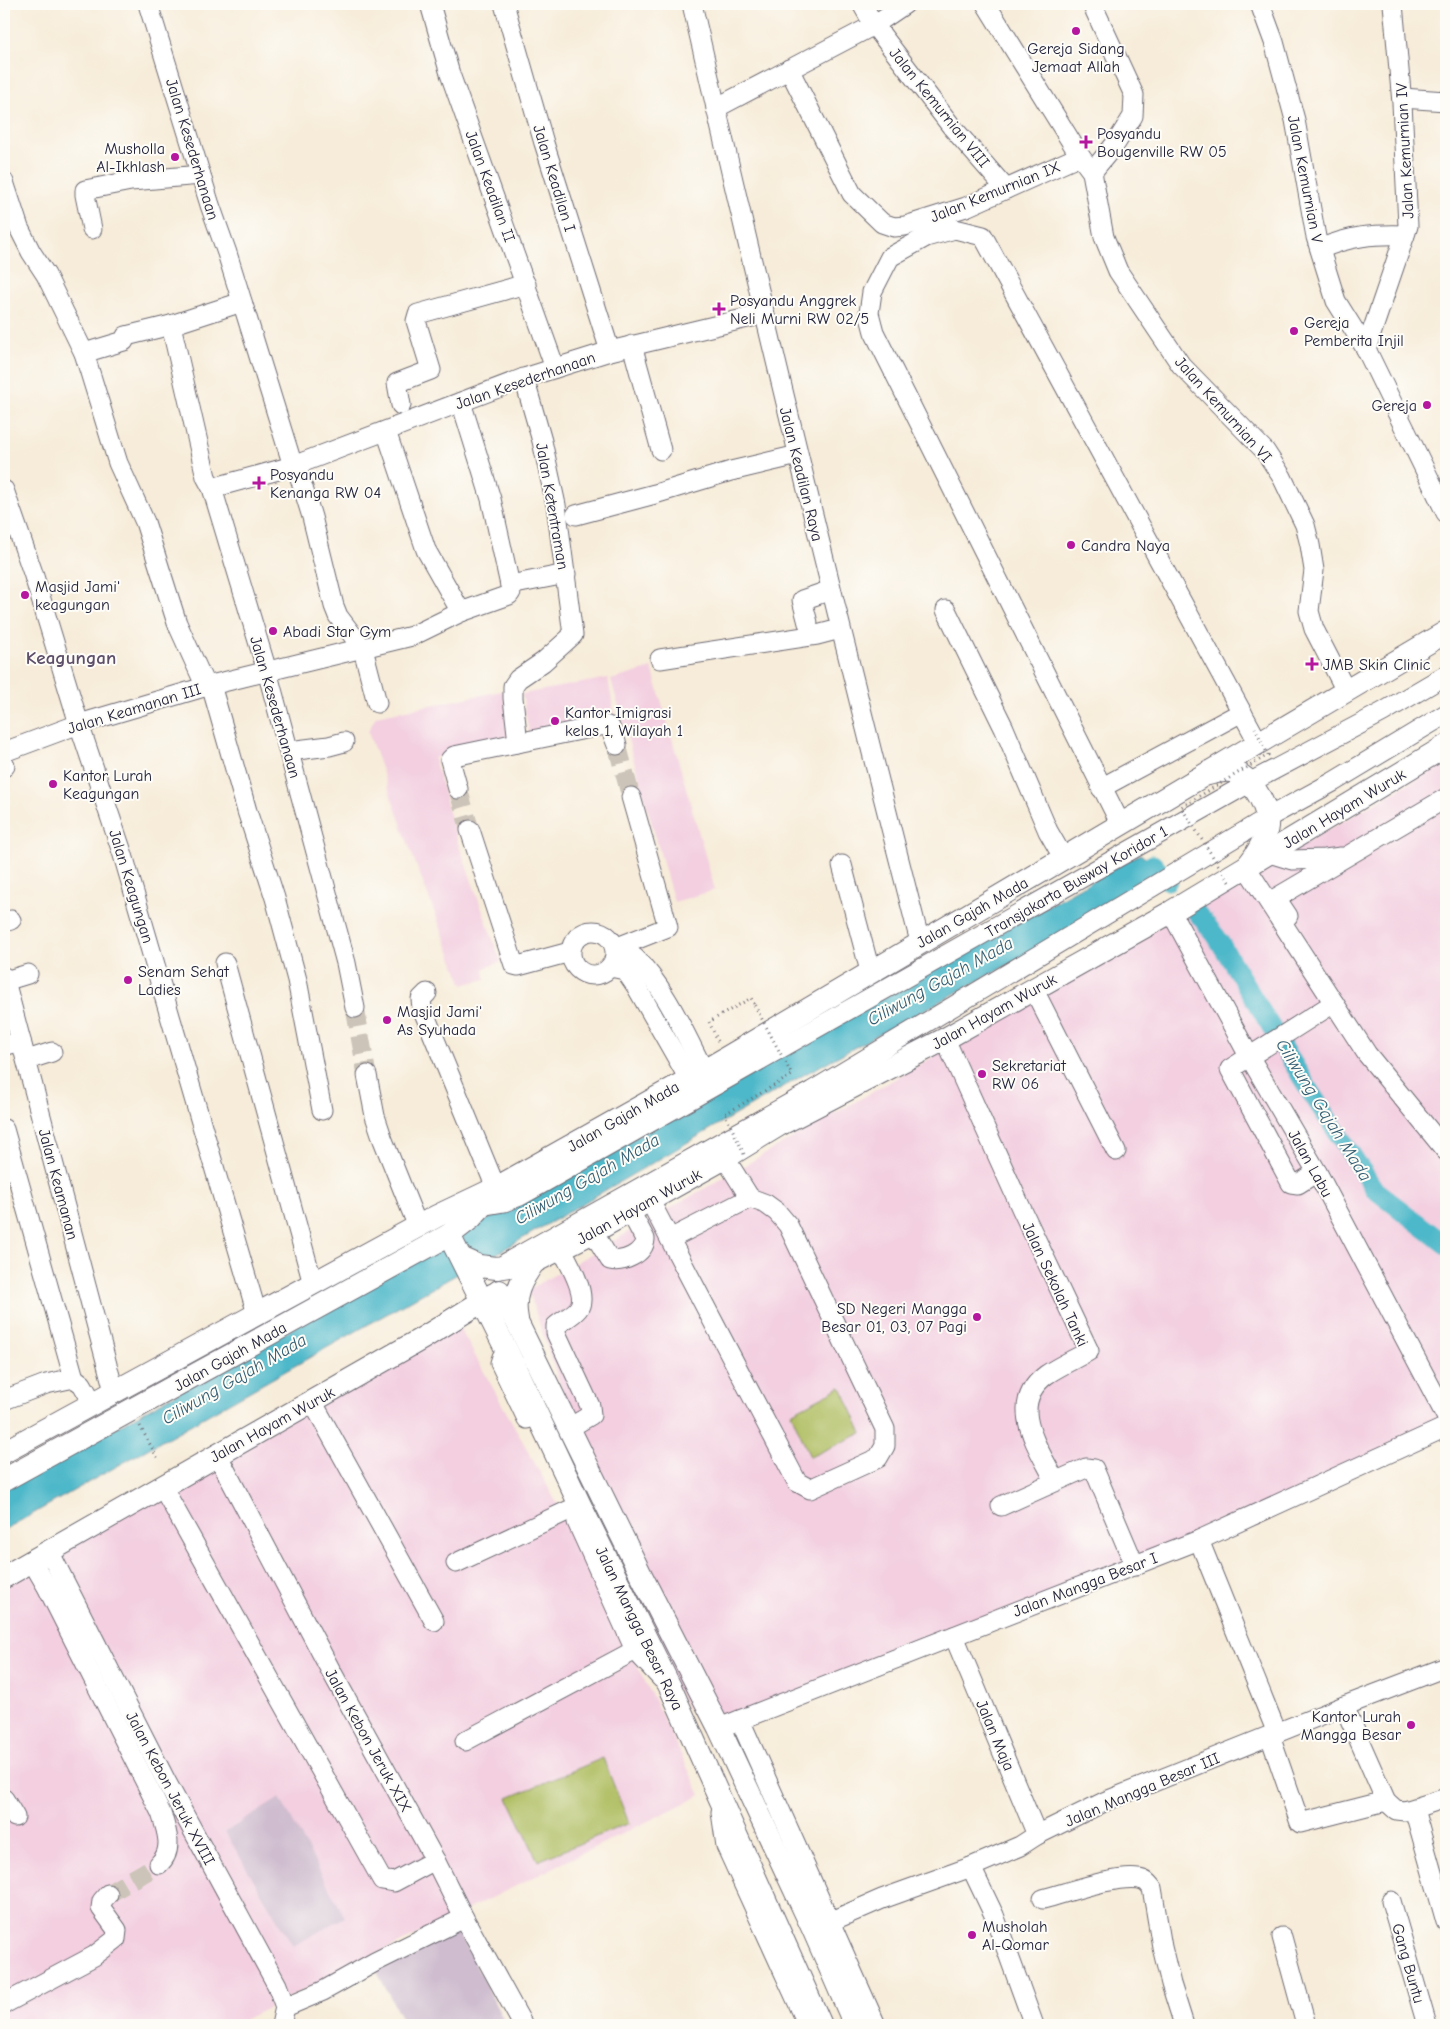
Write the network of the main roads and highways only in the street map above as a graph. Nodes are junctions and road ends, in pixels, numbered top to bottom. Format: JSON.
{"nodes":[{"id":1,"x":1446,"y":632,"type":"edge"},
{"id":2,"x":1446,"y":746,"type":"edge"},
{"id":3,"x":1200,"y":776,"type":"junction"},
{"id":4,"x":1246,"y":867,"type":"junction"},
{"id":5,"x":490,"y":1197,"type":"junction"},
{"id":6,"x":467,"y":1256,"type":"junction"},
{"id":7,"x":534,"y":1262,"type":"junction"},
{"id":8,"x":491,"y":1296,"type":"junction"},
{"id":9,"x":517,"y":1322,"type":"junction"},
{"id":10,"x":517,"y":1355,"type":"junction"},
{"id":11,"x":4,"y":1452,"type":"edge"},
{"id":12,"x":4,"y":1480,"type":"edge"},
{"id":13,"x":640,"y":1574,"type":"junction"},
{"id":14,"x":4,"y":1577,"type":"edge"},
{"id":15,"x":619,"y":1584,"type":"junction"},
{"id":16,"x":855,"y":2010,"type":"edge"},
{"id":17,"x":822,"y":2025,"type":"edge"}],
"edges":[{"from":1,"to":3,"type":"main road","name":"Jalan Gajah Mada"},
{"from":2,"to":4,"type":"main road","name":"Jalan Hayam Wuruk"},
{"from":3,"to":4,"type":"main road"},
{"from":3,"to":5,"type":"main road","name":"Jalan Gajah Mada"},
{"from":4,"to":7,"type":"main road","name":"Jalan Hayam Wuruk"},
{"from":5,"to":6,"type":"main road","name":"Jalan Gajah Mada"},
{"from":5,"to":11,"type":"main road","name":"Jalan Gajah Mada"},
{"from":6,"to":7,"type":"main road","name":"Jalan Hayam Wuruk"},
{"from":6,"to":8,"type":"main road","name":"Jalan Mangga Besar Raya"},
{"from":6,"to":12,"type":"main road","name":"Jalan Gajah Mada"},
{"from":7,"to":8,"type":"main road","name":"Jalan Hayam Wuruk"},
{"from":7,"to":9,"type":"main road"},
{"from":8,"to":9,"type":"main road","name":"Jalan Mangga Besar Raya"},
{"from":8,"to":10,"type":"main road","name":"Jalan Mangga Besar Raya"},
{"from":8,"to":14,"type":"main road","name":"Jalan Hayam Wuruk"},
{"from":9,"to":10,"type":"main road","name":"Jalan Mangga Besar Raya"},
{"from":10,"to":13,"type":"main road","name":"Jalan Mangga Besar Raya"},
{"from":10,"to":15,"type":"main road","name":"Jalan Mangga Besar Raya"},
{"from":13,"to":15,"type":"main road"},
{"from":13,"to":16,"type":"main road","name":"Jalan Mangga Besar Raya"},
{"from":15,"to":17,"type":"main road","name":"Jalan Mangga Besar Raya"}]}
